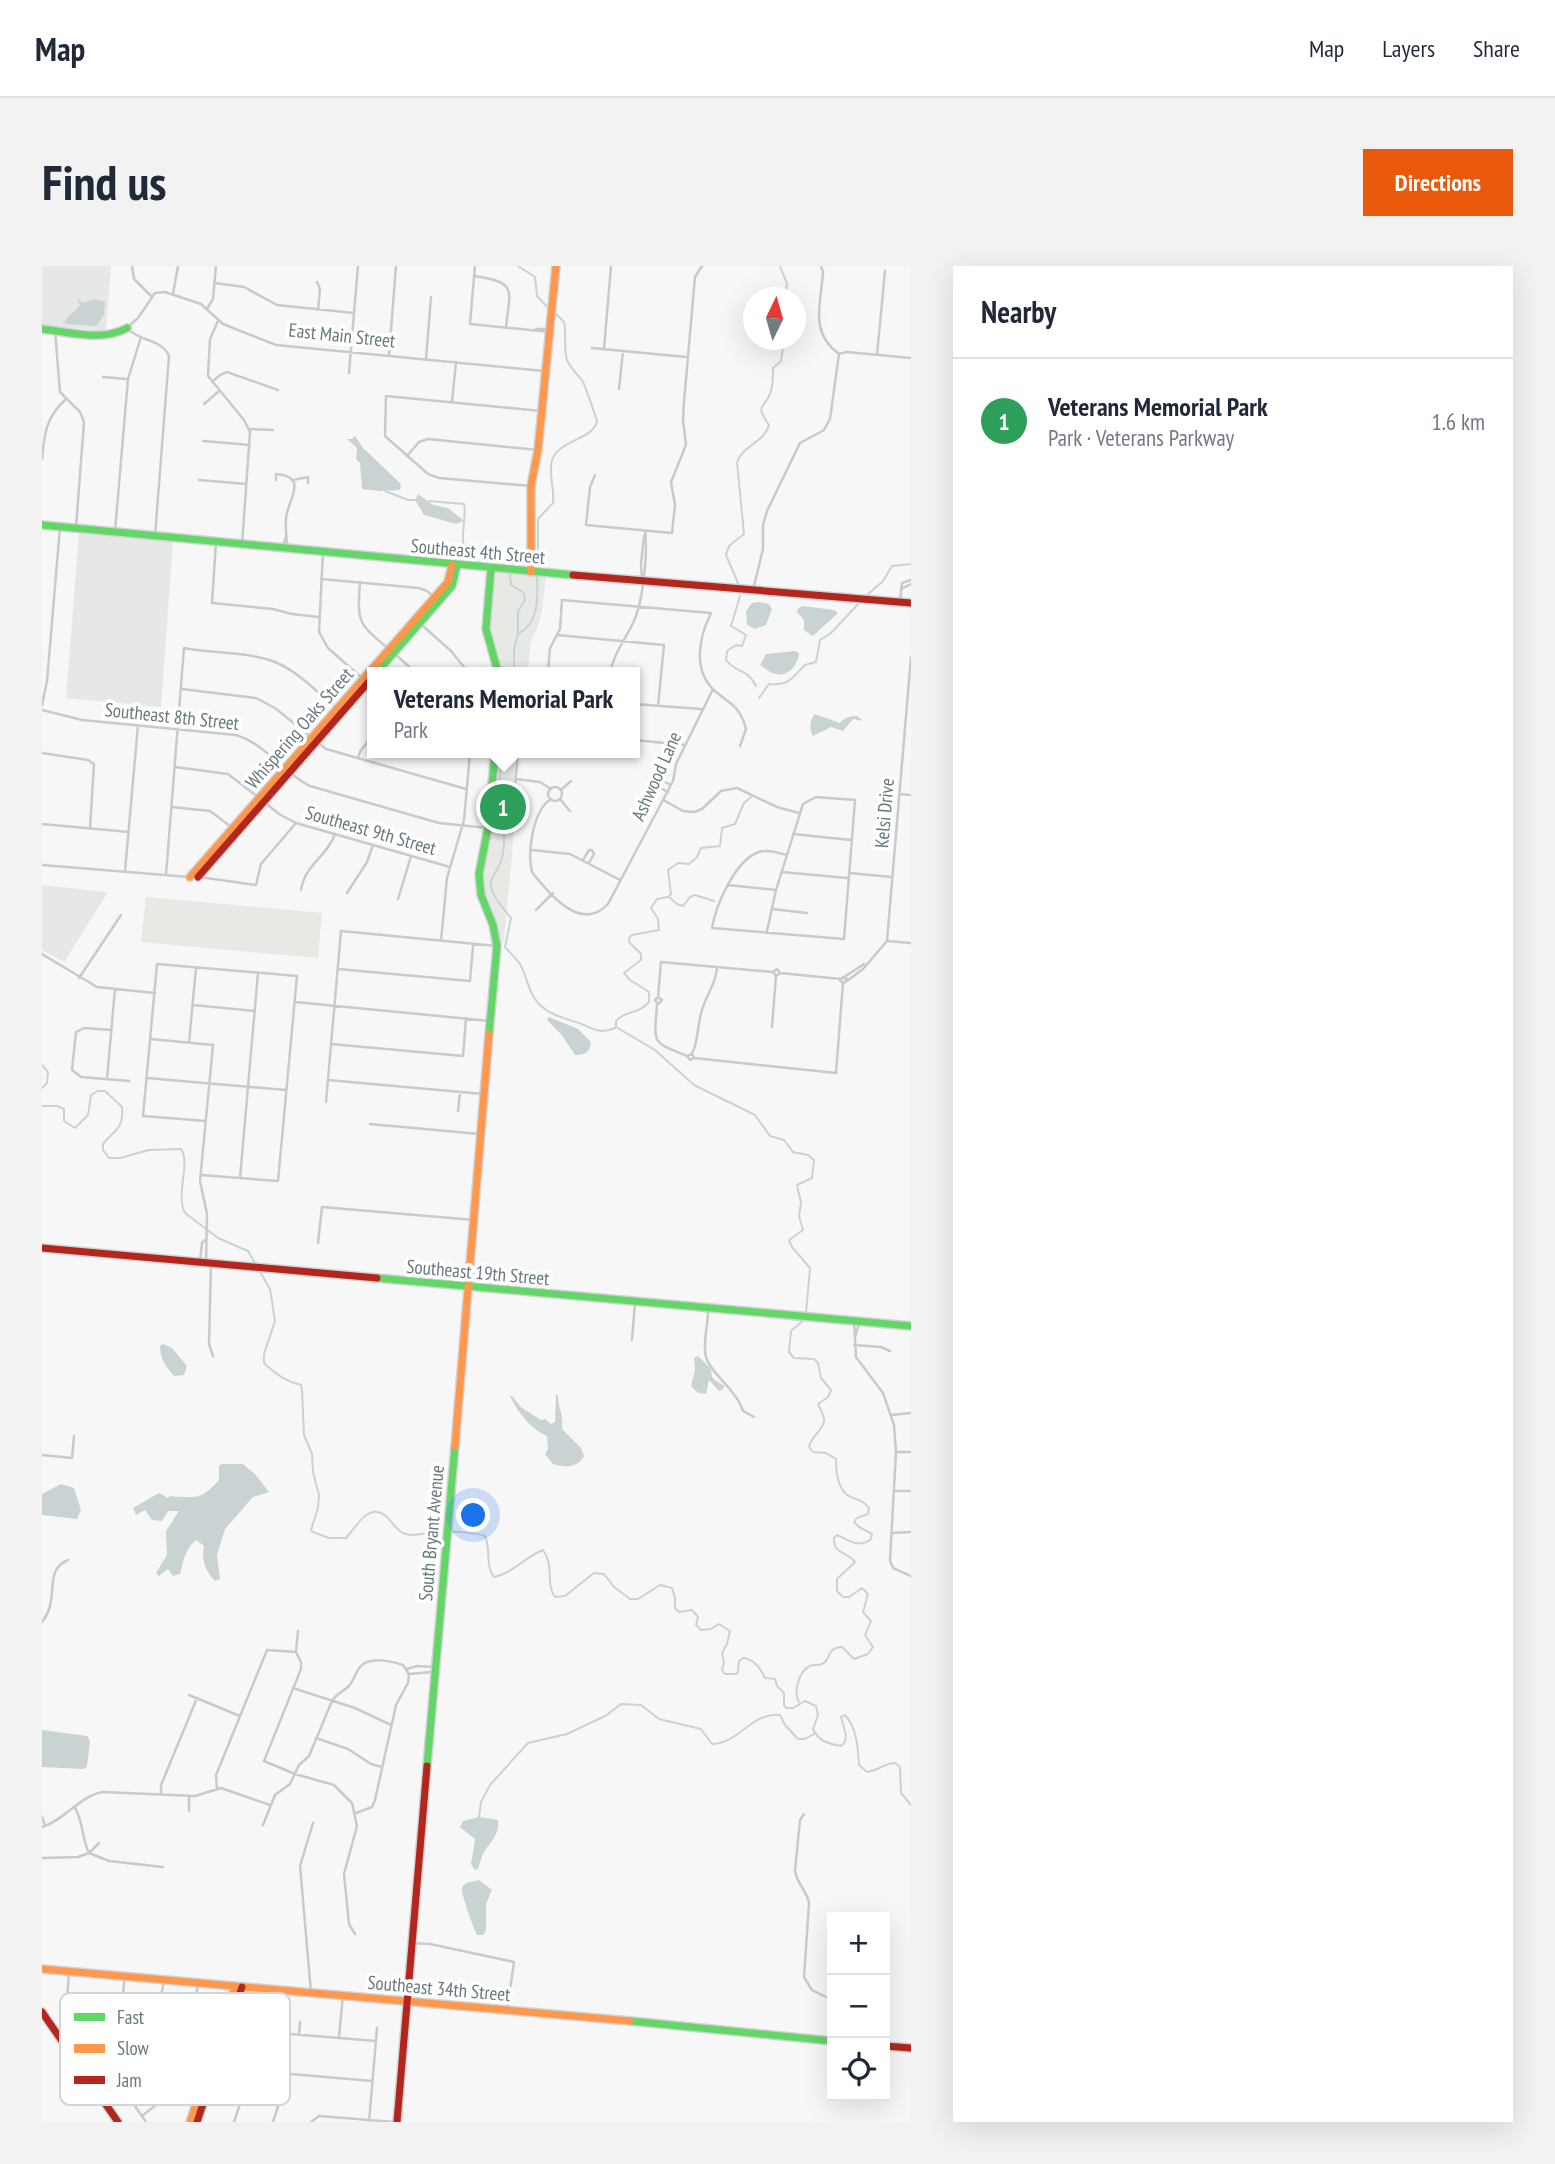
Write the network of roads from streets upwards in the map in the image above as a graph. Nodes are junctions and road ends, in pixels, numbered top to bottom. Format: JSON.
{"nodes":[{"id":1,"x":132,"y":266,"type":"edge"},
{"id":2,"x":178,"y":266,"type":"edge"},
{"id":3,"x":216,"y":266,"type":"edge"},
{"id":4,"x":358,"y":266,"type":"edge"},
{"id":5,"x":396,"y":266,"type":"edge"},
{"id":6,"x":475,"y":266,"type":"edge"},
{"id":7,"x":556,"y":266,"type":"edge"},
{"id":8,"x":611,"y":266,"type":"edge"},
{"id":9,"x":702,"y":266,"type":"edge"},
{"id":10,"x":821,"y":266,"type":"edge"},
{"id":11,"x":885,"y":271,"type":"dead end"},
{"id":12,"x":474,"y":276,"type":"junction"},
{"id":13,"x":317,"y":282,"type":"dead end"},
{"id":14,"x":215,"y":283,"type":"junction"},
{"id":15,"x":173,"y":295,"type":"junction"},
{"id":16,"x":151,"y":296,"type":"junction"},
{"id":17,"x":431,"y":297,"type":"dead end"},
{"id":18,"x":207,"y":309,"type":"junction"},
{"id":19,"x":318,"y":310,"type":"junction"},
{"id":20,"x":354,"y":313,"type":"junction"},
{"id":21,"x":218,"y":321,"type":"junction"},
{"id":22,"x":506,"y":327,"type":"junction"},
{"id":23,"x":127,"y":328,"type":"junction"},
{"id":24,"x":42,"y":329,"type":"edge"},
{"id":25,"x":55,"y":330,"type":"junction"},
{"id":26,"x":550,"y":330,"type":"junction"},
{"id":27,"x":141,"y":337,"type":"junction"},
{"id":28,"x":592,"y":348,"type":"dead end"},
{"id":29,"x":604,"y":349,"type":"junction"},
{"id":30,"x":623,"y":351,"type":"junction"},
{"id":31,"x":351,"y":353,"type":"junction"},
{"id":32,"x":839,"y":354,"type":"junction"},
{"id":33,"x":877,"y":355,"type":"junction"},
{"id":34,"x":388,"y":356,"type":"junction"},
{"id":35,"x":688,"y":357,"type":"junction"},
{"id":36,"x":911,"y":358,"type":"edge"},
{"id":37,"x":426,"y":359,"type":"junction"},
{"id":38,"x":456,"y":362,"type":"junction"},
{"id":39,"x":546,"y":371,"type":"junction"},
{"id":40,"x":349,"y":373,"type":"dead end"},
{"id":41,"x":103,"y":377,"type":"dead end"},
{"id":42,"x":128,"y":379,"type":"junction"},
{"id":43,"x":212,"y":382,"type":"junction"},
{"id":44,"x":619,"y":389,"type":"dead end"},
{"id":45,"x":278,"y":390,"type":"dead end"},
{"id":46,"x":219,"y":391,"type":"junction"},
{"id":47,"x":65,"y":400,"type":"junction"},
{"id":48,"x":452,"y":402,"type":"junction"},
{"id":49,"x":204,"y":404,"type":"dead end"},
{"id":50,"x":542,"y":411,"type":"junction"},
{"id":51,"x":250,"y":429,"type":"junction"},
{"id":52,"x":273,"y":429,"type":"dead end"},
{"id":53,"x":202,"y":441,"type":"dead end"},
{"id":54,"x":250,"y":445,"type":"junction"},
{"id":55,"x":538,"y":450,"type":"junction"},
{"id":56,"x":407,"y":456,"type":"junction"},
{"id":57,"x":42,"y":459,"type":"edge"},
{"id":58,"x":595,"y":475,"type":"dead end"},
{"id":59,"x":199,"y":480,"type":"dead end"},
{"id":60,"x":275,"y":480,"type":"dead end"},
{"id":61,"x":293,"y":480,"type":"junction"},
{"id":62,"x":308,"y":483,"type":"dead end"},
{"id":63,"x":246,"y":484,"type":"junction"},
{"id":64,"x":531,"y":486,"type":"junction"},
{"id":65,"x":42,"y":525,"type":"edge"},
{"id":66,"x":60,"y":527,"type":"junction"},
{"id":67,"x":76,"y":528,"type":"junction"},
{"id":68,"x":645,"y":531,"type":"junction"},
{"id":69,"x":115,"y":532,"type":"junction"},
{"id":70,"x":155,"y":536,"type":"junction"},
{"id":71,"x":216,"y":542,"type":"junction"},
{"id":72,"x":242,"y":545,"type":"junction"},
{"id":73,"x":284,"y":549,"type":"junction"},
{"id":74,"x":323,"y":552,"type":"junction"},
{"id":75,"x":455,"y":565,"type":"junction"},
{"id":76,"x":491,"y":568,"type":"junction"},
{"id":77,"x":531,"y":572,"type":"junction"},
{"id":78,"x":321,"y":579,"type":"junction"},
{"id":79,"x":642,"y":581,"type":"junction"},
{"id":80,"x":360,"y":582,"type":"junction"},
{"id":81,"x":911,"y":582,"type":"edge"},
{"id":82,"x":753,"y":590,"type":"junction"},
{"id":83,"x":436,"y":599,"type":"junction"},
{"id":84,"x":900,"y":602,"type":"junction"},
{"id":85,"x":911,"y":603,"type":"edge"},
{"id":86,"x":638,"y":607,"type":"junction"},
{"id":87,"x":318,"y":617,"type":"junction"},
{"id":88,"x":418,"y":621,"type":"junction"},
{"id":89,"x":557,"y":635,"type":"junction"},
{"id":90,"x":622,"y":643,"type":"junction"},
{"id":91,"x":391,"y":651,"type":"junction"},
{"id":92,"x":911,"y":657,"type":"edge"},
{"id":93,"x":378,"y":667,"type":"edge"},
{"id":94,"x":380,"y":667,"type":"edge"},
{"id":95,"x":409,"y":667,"type":"edge"},
{"id":96,"x":464,"y":667,"type":"edge"},
{"id":97,"x":497,"y":667,"type":"edge"},
{"id":98,"x":548,"y":667,"type":"edge"},
{"id":99,"x":611,"y":667,"type":"edge"},
{"id":100,"x":910,"y":672,"type":"edge"},
{"id":101,"x":367,"y":680,"type":"edge"},
{"id":102,"x":182,"y":689,"type":"junction"},
{"id":103,"x":713,"y":689,"type":"junction"},
{"id":104,"x":640,"y":704,"type":"edge"},
{"id":105,"x":42,"y":705,"type":"edge"},
{"id":106,"x":658,"y":706,"type":"junction"},
{"id":107,"x":42,"y":710,"type":"edge"},
{"id":108,"x":339,"y":710,"type":"junction"},
{"id":109,"x":702,"y":710,"type":"junction"},
{"id":110,"x":909,"y":713,"type":"edge"},
{"id":111,"x":138,"y":725,"type":"junction"},
{"id":112,"x":178,"y":728,"type":"junction"},
{"id":113,"x":313,"y":740,"type":"junction"},
{"id":114,"x":640,"y":741,"type":"edge"},
{"id":115,"x":367,"y":742,"type":"edge"},
{"id":116,"x":685,"y":745,"type":"junction"},
{"id":117,"x":740,"y":746,"type":"dead end"},
{"id":118,"x":42,"y":753,"type":"edge"},
{"id":119,"x":903,"y":754,"type":"junction"},
{"id":120,"x":909,"y":754,"type":"edge"},
{"id":121,"x":358,"y":758,"type":"junction"},
{"id":122,"x":469,"y":758,"type":"edge"},
{"id":123,"x":495,"y":758,"type":"edge"},
{"id":124,"x":518,"y":758,"type":"edge"},
{"id":125,"x":175,"y":767,"type":"junction"},
{"id":126,"x":287,"y":770,"type":"junction"},
{"id":127,"x":516,"y":779,"type":"junction"},
{"id":128,"x":571,"y":781,"type":"dead end"},
{"id":129,"x":671,"y":785,"type":"junction"},
{"id":130,"x":515,"y":786,"type":"dead end"},
{"id":131,"x":466,"y":789,"type":"junction"},
{"id":132,"x":551,"y":789,"type":"junction"},
{"id":133,"x":561,"y":790,"type":"junction"},
{"id":134,"x":668,"y":792,"type":"junction"},
{"id":135,"x":900,"y":794,"type":"junction"},
{"id":136,"x":911,"y":795,"type":"edge"},
{"id":137,"x":261,"y":799,"type":"junction"},
{"id":138,"x":551,"y":799,"type":"junction"},
{"id":139,"x":560,"y":799,"type":"junction"},
{"id":140,"x":663,"y":800,"type":"junction"},
{"id":141,"x":172,"y":807,"type":"junction"},
{"id":142,"x":570,"y":811,"type":"dead end"},
{"id":143,"x":799,"y":813,"type":"junction"},
{"id":144,"x":296,"y":822,"type":"junction"},
{"id":145,"x":42,"y":824,"type":"edge"},
{"id":146,"x":463,"y":825,"type":"junction"},
{"id":147,"x":90,"y":828,"type":"junction"},
{"id":148,"x":488,"y":828,"type":"junction"},
{"id":149,"x":235,"y":830,"type":"junction"},
{"id":150,"x":129,"y":832,"type":"junction"},
{"id":151,"x":335,"y":834,"type":"junction"},
{"id":152,"x":793,"y":834,"type":"junction"},
{"id":153,"x":851,"y":840,"type":"junction"},
{"id":154,"x":373,"y":845,"type":"junction"},
{"id":155,"x":532,"y":850,"type":"junction"},
{"id":156,"x":787,"y":855,"type":"junction"},
{"id":157,"x":411,"y":856,"type":"junction"},
{"id":158,"x":583,"y":860,"type":"junction"},
{"id":159,"x":589,"y":863,"type":"junction"},
{"id":160,"x":42,"y":865,"type":"edge"},
{"id":161,"x":450,"y":867,"type":"junction"},
{"id":162,"x":125,"y":872,"type":"junction"},
{"id":163,"x":782,"y":872,"type":"junction"},
{"id":164,"x":166,"y":875,"type":"junction"},
{"id":165,"x":848,"y":876,"type":"junction"},
{"id":166,"x":194,"y":877,"type":"junction"},
{"id":167,"x":892,"y":877,"type":"junction"},
{"id":168,"x":621,"y":880,"type":"junction"},
{"id":169,"x":728,"y":885,"type":"junction"},
{"id":170,"x":301,"y":890,"type":"dead end"},
{"id":171,"x":776,"y":890,"type":"junction"},
{"id":172,"x":347,"y":893,"type":"dead end"},
{"id":173,"x":553,"y":893,"type":"junction"},
{"id":174,"x":398,"y":899,"type":"dead end"},
{"id":175,"x":771,"y":909,"type":"junction"},
{"id":176,"x":536,"y":910,"type":"dead end"},
{"id":177,"x":807,"y":913,"type":"dead end"},
{"id":178,"x":121,"y":915,"type":"dead end"},
{"id":179,"x":767,"y":932,"type":"junction"},
{"id":180,"x":441,"y":941,"type":"junction"},
{"id":181,"x":887,"y":941,"type":"junction"},
{"id":182,"x":911,"y":943,"type":"edge"},
{"id":183,"x":473,"y":944,"type":"junction"},
{"id":184,"x":497,"y":946,"type":"junction"},
{"id":185,"x":42,"y":954,"type":"edge"},
{"id":186,"x":717,"y":967,"type":"junction"},
{"id":187,"x":196,"y":968,"type":"junction"},
{"id":188,"x":338,"y":969,"type":"junction"},
{"id":189,"x":258,"y":973,"type":"junction"},
{"id":190,"x":776,"y":973,"type":"junction"},
{"id":191,"x":79,"y":978,"type":"junction"},
{"id":192,"x":844,"y":980,"type":"junction"},
{"id":193,"x":115,"y":989,"type":"junction"},
{"id":194,"x":155,"y":993,"type":"junction"},
{"id":195,"x":294,"y":1002,"type":"junction"},
{"id":196,"x":193,"y":1005,"type":"junction"},
{"id":197,"x":334,"y":1006,"type":"junction"},
{"id":198,"x":255,"y":1011,"type":"junction"},
{"id":199,"x":466,"y":1018,"type":"junction"},
{"id":200,"x":490,"y":1021,"type":"junction"},
{"id":201,"x":772,"y":1027,"type":"dead end"},
{"id":202,"x":111,"y":1030,"type":"junction"},
{"id":203,"x":151,"y":1039,"type":"junction"},
{"id":204,"x":189,"y":1043,"type":"junction"},
{"id":205,"x":331,"y":1044,"type":"junction"},
{"id":206,"x":693,"y":1056,"type":"junction"},
{"id":207,"x":148,"y":1078,"type":"junction"},
{"id":208,"x":107,"y":1079,"type":"junction"},
{"id":209,"x":328,"y":1080,"type":"junction"},
{"id":210,"x":129,"y":1081,"type":"dead end"},
{"id":211,"x":209,"y":1084,"type":"junction"},
{"id":212,"x":248,"y":1087,"type":"junction"},
{"id":213,"x":286,"y":1090,"type":"junction"},
{"id":214,"x":460,"y":1092,"type":"junction"},
{"id":215,"x":483,"y":1094,"type":"junction"},
{"id":216,"x":326,"y":1102,"type":"dead end"},
{"id":217,"x":458,"y":1111,"type":"dead end"},
{"id":218,"x":206,"y":1121,"type":"junction"},
{"id":219,"x":370,"y":1124,"type":"dead end"},
{"id":220,"x":480,"y":1134,"type":"junction"},
{"id":221,"x":201,"y":1174,"type":"junction"},
{"id":222,"x":240,"y":1178,"type":"junction"},
{"id":223,"x":474,"y":1220,"type":"junction"},
{"id":224,"x":318,"y":1243,"type":"dead end"},
{"id":225,"x":42,"y":1248,"type":"edge"},
{"id":226,"x":206,"y":1263,"type":"junction"},
{"id":227,"x":468,"y":1287,"type":"junction"},
{"id":228,"x":635,"y":1301,"type":"junction"},
{"id":229,"x":708,"y":1308,"type":"junction"},
{"id":230,"x":857,"y":1321,"type":"junction"},
{"id":231,"x":911,"y":1326,"type":"edge"},
{"id":232,"x":632,"y":1340,"type":"dead end"},
{"id":233,"x":855,"y":1345,"type":"junction"},
{"id":234,"x":890,"y":1351,"type":"dead end"},
{"id":235,"x":213,"y":1356,"type":"dead end"},
{"id":236,"x":911,"y":1413,"type":"edge"},
{"id":237,"x":891,"y":1415,"type":"junction"},
{"id":238,"x":754,"y":1417,"type":"dead end"},
{"id":239,"x":74,"y":1436,"type":"dead end"},
{"id":240,"x":896,"y":1452,"type":"junction"},
{"id":241,"x":911,"y":1452,"type":"edge"},
{"id":242,"x":42,"y":1455,"type":"edge"},
{"id":243,"x":911,"y":1491,"type":"edge"},
{"id":244,"x":894,"y":1492,"type":"junction"},
{"id":245,"x":911,"y":1532,"type":"edge"},
{"id":246,"x":891,"y":1533,"type":"junction"},
{"id":247,"x":68,"y":1560,"type":"dead end"},
{"id":248,"x":56,"y":1563,"type":"dead end"},
{"id":249,"x":911,"y":1576,"type":"edge"},
{"id":250,"x":45,"y":1591,"type":"dead end"},
{"id":251,"x":42,"y":1622,"type":"edge"},
{"id":252,"x":298,"y":1631,"type":"dead end"},
{"id":253,"x":296,"y":1652,"type":"junction"},
{"id":254,"x":407,"y":1670,"type":"junction"},
{"id":255,"x":435,"y":1670,"type":"junction"},
{"id":256,"x":409,"y":1674,"type":"junction"},
{"id":257,"x":293,"y":1688,"type":"junction"},
{"id":258,"x":189,"y":1695,"type":"dead end"},
{"id":259,"x":197,"y":1698,"type":"junction"},
{"id":260,"x":331,"y":1701,"type":"junction"},
{"id":261,"x":240,"y":1716,"type":"junction"},
{"id":262,"x":391,"y":1725,"type":"junction"},
{"id":263,"x":175,"y":1732,"type":"dead end"},
{"id":264,"x":182,"y":1735,"type":"junction"},
{"id":265,"x":316,"y":1738,"type":"junction"},
{"id":266,"x":382,"y":1767,"type":"junction"},
{"id":267,"x":295,"y":1774,"type":"junction"},
{"id":268,"x":217,"y":1788,"type":"junction"},
{"id":269,"x":161,"y":1794,"type":"junction"},
{"id":270,"x":189,"y":1796,"type":"junction"},
{"id":271,"x":271,"y":1805,"type":"junction"},
{"id":272,"x":75,"y":1808,"type":"junction"},
{"id":273,"x":189,"y":1811,"type":"dead end"},
{"id":274,"x":356,"y":1813,"type":"junction"},
{"id":275,"x":804,"y":1814,"type":"dead end"},
{"id":276,"x":42,"y":1817,"type":"edge"},
{"id":277,"x":313,"y":1823,"type":"dead end"},
{"id":278,"x":263,"y":1825,"type":"dead end"},
{"id":279,"x":44,"y":1827,"type":"edge"},
{"id":280,"x":99,"y":1843,"type":"dead end"},
{"id":281,"x":89,"y":1853,"type":"junction"},
{"id":282,"x":42,"y":1858,"type":"edge"},
{"id":283,"x":163,"y":1867,"type":"dead end"},
{"id":284,"x":355,"y":1934,"type":"dead end"},
{"id":285,"x":411,"y":1943,"type":"junction"},
{"id":286,"x":42,"y":1969,"type":"edge"},
{"id":287,"x":69,"y":1972,"type":"junction"},
{"id":288,"x":125,"y":1976,"type":"junction"},
{"id":289,"x":164,"y":1980,"type":"junction"},
{"id":290,"x":199,"y":1983,"type":"junction"},
{"id":291,"x":239,"y":1987,"type":"junction"},
{"id":292,"x":68,"y":1993,"type":"edge"},
{"id":293,"x":123,"y":1993,"type":"edge"},
{"id":294,"x":162,"y":1993,"type":"edge"},
{"id":295,"x":197,"y":1993,"type":"edge"},
{"id":296,"x":237,"y":1993,"type":"edge"},
{"id":297,"x":237,"y":1993,"type":"edge"},
{"id":298,"x":311,"y":1993,"type":"junction"},
{"id":299,"x":343,"y":1995,"type":"junction"},
{"id":300,"x":827,"y":1998,"type":"edge"},
{"id":301,"x":407,"y":2000,"type":"junction"},
{"id":302,"x":507,"y":2010,"type":"junction"},
{"id":303,"x":42,"y":2012,"type":"edge"},
{"id":304,"x":300,"y":2022,"type":"dead end"},
{"id":305,"x":377,"y":2028,"type":"dead end"},
{"id":306,"x":290,"y":2034,"type":"edge"},
{"id":307,"x":299,"y":2035,"type":"junction"},
{"id":308,"x":60,"y":2038,"type":"edge"},
{"id":309,"x":339,"y":2038,"type":"junction"},
{"id":310,"x":376,"y":2041,"type":"junction"},
{"id":311,"x":827,"y":2041,"type":"edge"},
{"id":312,"x":890,"y":2046,"type":"edge"},
{"id":313,"x":911,"y":2048,"type":"edge"},
{"id":314,"x":290,"y":2076,"type":"edge"},
{"id":315,"x":372,"y":2081,"type":"junction"},
{"id":316,"x":106,"y":2105,"type":"edge"},
{"id":317,"x":134,"y":2105,"type":"edge"},
{"id":318,"x":156,"y":2105,"type":"edge"},
{"id":319,"x":196,"y":2105,"type":"edge"},
{"id":320,"x":202,"y":2105,"type":"edge"},
{"id":321,"x":240,"y":2105,"type":"edge"},
{"id":322,"x":279,"y":2105,"type":"edge"},
{"id":323,"x":142,"y":2116,"type":"junction"},
{"id":324,"x":369,"y":2121,"type":"edge"},
{"id":325,"x":118,"y":2122,"type":"edge"},
{"id":326,"x":146,"y":2122,"type":"edge"},
{"id":327,"x":190,"y":2122,"type":"edge"},
{"id":328,"x":197,"y":2122,"type":"edge"},
{"id":329,"x":234,"y":2122,"type":"edge"},
{"id":330,"x":273,"y":2122,"type":"edge"},
{"id":331,"x":311,"y":2122,"type":"edge"},
{"id":332,"x":395,"y":2122,"type":"edge"}],
"edges":[{"from":1,"to":16,"type":"street"},
{"from":2,"to":15,"type":"street"},
{"from":3,"to":14,"type":"street"},
{"from":4,"to":20,"type":"street"},
{"from":5,"to":34,"type":"street"},
{"from":6,"to":12,"type":"street"},
{"from":7,"to":26,"type":"street"},
{"from":8,"to":29,"type":"street"},
{"from":9,"to":35,"type":"street"},
{"from":10,"to":32,"type":"street"},
{"from":11,"to":33,"type":"street"},
{"from":12,"to":22,"type":"street"},
{"from":12,"to":22,"type":"street"},
{"from":13,"to":19,"type":"street"},
{"from":14,"to":18,"type":"street"},
{"from":14,"to":19,"type":"street"},
{"from":15,"to":16,"type":"street","name":"East Main Street"},
{"from":15,"to":18,"type":"street","name":"East Main Street"},
{"from":16,"to":23,"type":"street"},
{"from":17,"to":37,"type":"street"},
{"from":18,"to":21,"type":"street","name":"East Main Street"},
{"from":19,"to":20,"type":"street"},
{"from":20,"to":31,"type":"street"},
{"from":21,"to":31,"type":"street","name":"East Main Street"},
{"from":21,"to":43,"type":"street"},
{"from":22,"to":26,"type":"street"},
{"from":23,"to":25,"type":"street"},
{"from":23,"to":27,"type":"street"},
{"from":24,"to":25,"type":"street"},
{"from":25,"to":47,"type":"street"},
{"from":26,"to":39,"type":"street"},
{"from":27,"to":42,"type":"street"},
{"from":27,"to":70,"type":"street"},
{"from":28,"to":29,"type":"street"},
{"from":29,"to":30,"type":"street"},
{"from":30,"to":35,"type":"street"},
{"from":30,"to":44,"type":"street"},
{"from":31,"to":34,"type":"street","name":"East Main Street"},
{"from":31,"to":40,"type":"street"},
{"from":32,"to":33,"type":"street"},
{"from":32,"to":82,"type":"street"},
{"from":33,"to":36,"type":"street"},
{"from":34,"to":37,"type":"street","name":"East Main Street"},
{"from":35,"to":68,"type":"street"},
{"from":37,"to":38,"type":"street","name":"East Main Street"},
{"from":38,"to":39,"type":"street","name":"East Main Street"},
{"from":38,"to":48,"type":"street"},
{"from":39,"to":50,"type":"street"},
{"from":41,"to":42,"type":"street"},
{"from":42,"to":69,"type":"street"},
{"from":43,"to":45,"type":"street"},
{"from":43,"to":46,"type":"street"},
{"from":46,"to":49,"type":"street"},
{"from":46,"to":51,"type":"street"},
{"from":47,"to":57,"type":"street"},
{"from":47,"to":67,"type":"street"},
{"from":48,"to":50,"type":"street"},
{"from":48,"to":56,"type":"street"},
{"from":50,"to":55,"type":"street"},
{"from":51,"to":52,"type":"street"},
{"from":51,"to":54,"type":"street"},
{"from":53,"to":54,"type":"street"},
{"from":54,"to":63,"type":"street"},
{"from":55,"to":56,"type":"street"},
{"from":55,"to":64,"type":"street"},
{"from":56,"to":64,"type":"street"},
{"from":58,"to":68,"type":"street"},
{"from":59,"to":63,"type":"street"},
{"from":60,"to":61,"type":"street"},
{"from":61,"to":62,"type":"street"},
{"from":61,"to":73,"type":"street"},
{"from":63,"to":72,"type":"street"},
{"from":64,"to":77,"type":"street"},
{"from":65,"to":66,"type":"street","name":"Southeast 4th Street"},
{"from":66,"to":67,"type":"street","name":"Southeast 4th Street"},
{"from":66,"to":105,"type":"street"},
{"from":67,"to":69,"type":"street","name":"Southeast 4th Street"},
{"from":68,"to":79,"type":"street"},
{"from":69,"to":70,"type":"street","name":"Southeast 4th Street"},
{"from":70,"to":71,"type":"street","name":"Southeast 4th Street"},
{"from":71,"to":72,"type":"street","name":"Southeast 4th Street"},
{"from":71,"to":87,"type":"street"},
{"from":72,"to":73,"type":"street","name":"Southeast 4th Street"},
{"from":73,"to":74,"type":"street","name":"Southeast 4th Street"},
{"from":74,"to":75,"type":"street","name":"Southeast 4th Street"},
{"from":74,"to":78,"type":"street"},
{"from":75,"to":76,"type":"street","name":"Southeast 4th Street"},
{"from":75,"to":83,"type":"street","name":"Whispering Oaks Street"},
{"from":76,"to":77,"type":"street","name":"Southeast 4th Street"},
{"from":76,"to":97,"type":"street"},
{"from":77,"to":79,"type":"street","name":"Southeast 4th Street"},
{"from":78,"to":80,"type":"street"},
{"from":78,"to":87,"type":"street"},
{"from":79,"to":82,"type":"street","name":"Southeast 4th Street"},
{"from":79,"to":86,"type":"street"},
{"from":80,"to":83,"type":"street"},
{"from":80,"to":91,"type":"street"},
{"from":81,"to":84,"type":"street"},
{"from":82,"to":84,"type":"street","name":"Southeast 4th Street"},
{"from":83,"to":88,"type":"street","name":"Whispering Oaks Street"},
{"from":84,"to":85,"type":"street","name":"Southeast 4th Street"},
{"from":86,"to":89,"type":"street"},
{"from":86,"to":90,"type":"street"},
{"from":86,"to":103,"type":"street"},
{"from":87,"to":101,"type":"street"},
{"from":88,"to":91,"type":"street","name":"Whispering Oaks Street"},
{"from":88,"to":96,"type":"street"},
{"from":89,"to":90,"type":"street"},
{"from":89,"to":98,"type":"street"},
{"from":90,"to":99,"type":"street"},
{"from":90,"to":106,"type":"street"},
{"from":91,"to":93,"type":"street","name":"Whispering Oaks Street"},
{"from":91,"to":94,"type":"street","name":"Whispering Oaks Street"},
{"from":91,"to":95,"type":"street"},
{"from":92,"to":100,"type":"street","name":"Kelsi Drive"},
{"from":100,"to":110,"type":"street","name":"Kelsi Drive"},
{"from":101,"to":108,"type":"street","name":"Whispering Oaks Street"},
{"from":102,"to":108,"type":"street"},
{"from":102,"to":112,"type":"street"},
{"from":102,"to":113,"type":"street"},
{"from":103,"to":109,"type":"street","name":"Ashwood Lane"},
{"from":103,"to":117,"type":"street"},
{"from":104,"to":106,"type":"street"},
{"from":106,"to":109,"type":"street"},
{"from":107,"to":111,"type":"street","name":"Southeast 8th Street"},
{"from":108,"to":113,"type":"street","name":"Whispering Oaks Street"},
{"from":109,"to":116,"type":"street","name":"Ashwood Lane"},
{"from":110,"to":119,"type":"street","name":"Kelsi Drive"},
{"from":111,"to":112,"type":"street","name":"Southeast 8th Street"},
{"from":111,"to":150,"type":"street"},
{"from":112,"to":125,"type":"street"},
{"from":112,"to":126,"type":"street","name":"Southeast 8th Street"},
{"from":113,"to":121,"type":"street"},
{"from":113,"to":126,"type":"street","name":"Whispering Oaks Street"},
{"from":114,"to":116,"type":"street"},
{"from":115,"to":121,"type":"street"},
{"from":116,"to":129,"type":"street","name":"Ashwood Lane"},
{"from":118,"to":147,"type":"street"},
{"from":119,"to":120,"type":"street"},
{"from":119,"to":135,"type":"street","name":"Kelsi Drive"},
{"from":121,"to":131,"type":"street"},
{"from":122,"to":131,"type":"street"},
{"from":123,"to":148,"type":"street"},
{"from":124,"to":127,"type":"street"},
{"from":125,"to":137,"type":"street","name":"Southeast 9th Street"},
{"from":125,"to":141,"type":"street"},
{"from":126,"to":137,"type":"street","name":"Whispering Oaks Street"},
{"from":126,"to":146,"type":"street","name":"Southeast 8th Street"},
{"from":127,"to":130,"type":"street"},
{"from":127,"to":132,"type":"street"},
{"from":128,"to":133,"type":"street"},
{"from":129,"to":134,"type":"street","name":"Ashwood Lane"},
{"from":129,"to":134,"type":"street"},
{"from":131,"to":146,"type":"street"},
{"from":132,"to":133,"type":"street"},
{"from":132,"to":138,"type":"street"},
{"from":133,"to":139,"type":"street"},
{"from":134,"to":140,"type":"street","name":"Ashwood Lane"},
{"from":135,"to":136,"type":"street"},
{"from":135,"to":167,"type":"street","name":"Kelsi Drive"},
{"from":137,"to":144,"type":"street","name":"Southeast 9th Street"},
{"from":137,"to":149,"type":"street","name":"Whispering Oaks Street"},
{"from":138,"to":139,"type":"street"},
{"from":138,"to":155,"type":"street"},
{"from":139,"to":142,"type":"street"},
{"from":140,"to":143,"type":"street"},
{"from":140,"to":168,"type":"street","name":"Ashwood Lane"},
{"from":141,"to":149,"type":"street"},
{"from":141,"to":164,"type":"street"},
{"from":143,"to":152,"type":"street"},
{"from":143,"to":153,"type":"street"},
{"from":144,"to":151,"type":"street","name":"Southeast 9th Street"},
{"from":144,"to":166,"type":"street"},
{"from":145,"to":147,"type":"street"},
{"from":146,"to":148,"type":"street","name":"Southeast 8th Street"},
{"from":146,"to":161,"type":"street"},
{"from":147,"to":150,"type":"street"},
{"from":148,"to":184,"type":"street"},
{"from":149,"to":166,"type":"street","name":"Whispering Oaks Street"},
{"from":150,"to":162,"type":"street"},
{"from":151,"to":154,"type":"street","name":"Southeast 9th Street"},
{"from":151,"to":170,"type":"street"},
{"from":152,"to":153,"type":"street"},
{"from":152,"to":156,"type":"street"},
{"from":153,"to":165,"type":"street"},
{"from":154,"to":157,"type":"street","name":"Southeast 9th Street"},
{"from":154,"to":172,"type":"street"},
{"from":155,"to":158,"type":"street"},
{"from":155,"to":173,"type":"street"},
{"from":156,"to":163,"type":"street"},
{"from":156,"to":169,"type":"street"},
{"from":157,"to":161,"type":"street","name":"Southeast 9th Street"},
{"from":157,"to":174,"type":"street"},
{"from":158,"to":159,"type":"street"},
{"from":158,"to":159,"type":"street"},
{"from":159,"to":168,"type":"street"},
{"from":160,"to":162,"type":"street"},
{"from":161,"to":180,"type":"street"},
{"from":162,"to":164,"type":"street"},
{"from":163,"to":165,"type":"street"},
{"from":163,"to":171,"type":"street"},
{"from":164,"to":166,"type":"street"},
{"from":165,"to":167,"type":"street"},
{"from":165,"to":179,"type":"street"},
{"from":167,"to":181,"type":"street","name":"Kelsi Drive"},
{"from":168,"to":173,"type":"street","name":"Ashwood Lane"},
{"from":169,"to":171,"type":"street"},
{"from":169,"to":179,"type":"street"},
{"from":171,"to":175,"type":"street"},
{"from":173,"to":176,"type":"street"},
{"from":175,"to":177,"type":"street"},
{"from":175,"to":179,"type":"street"},
{"from":178,"to":191,"type":"street"},
{"from":180,"to":183,"type":"street"},
{"from":180,"to":188,"type":"street"},
{"from":181,"to":182,"type":"street"},
{"from":181,"to":192,"type":"street"},
{"from":183,"to":184,"type":"street"},
{"from":183,"to":188,"type":"street"},
{"from":184,"to":200,"type":"street","name":"South Bryant Avenue"},
{"from":185,"to":191,"type":"street"},
{"from":186,"to":190,"type":"street"},
{"from":186,"to":206,"type":"street"},
{"from":186,"to":206,"type":"street"},
{"from":187,"to":189,"type":"street"},
{"from":187,"to":194,"type":"street"},
{"from":187,"to":196,"type":"street"},
{"from":188,"to":197,"type":"street"},
{"from":189,"to":195,"type":"street"},
{"from":189,"to":198,"type":"street"},
{"from":190,"to":192,"type":"street"},
{"from":190,"to":201,"type":"street"},
{"from":191,"to":193,"type":"street"},
{"from":192,"to":206,"type":"street"},
{"from":193,"to":194,"type":"street"},
{"from":193,"to":202,"type":"street"},
{"from":194,"to":203,"type":"street"},
{"from":195,"to":197,"type":"street"},
{"from":195,"to":213,"type":"street"},
{"from":196,"to":198,"type":"street"},
{"from":196,"to":204,"type":"street"},
{"from":197,"to":199,"type":"street"},
{"from":197,"to":205,"type":"street"},
{"from":198,"to":212,"type":"street"},
{"from":199,"to":200,"type":"street"},
{"from":199,"to":205,"type":"street"},
{"from":200,"to":215,"type":"street","name":"South Bryant Avenue"},
{"from":202,"to":208,"type":"street"},
{"from":202,"to":208,"type":"street"},
{"from":203,"to":204,"type":"street"},
{"from":203,"to":207,"type":"street"},
{"from":204,"to":211,"type":"street"},
{"from":205,"to":209,"type":"street"},
{"from":207,"to":211,"type":"street"},
{"from":207,"to":218,"type":"street"},
{"from":208,"to":210,"type":"street"},
{"from":209,"to":214,"type":"street"},
{"from":209,"to":216,"type":"street"},
{"from":211,"to":212,"type":"street"},
{"from":211,"to":218,"type":"street"},
{"from":212,"to":213,"type":"street"},
{"from":212,"to":222,"type":"street"},
{"from":213,"to":222,"type":"street"},
{"from":214,"to":215,"type":"street"},
{"from":214,"to":217,"type":"street"},
{"from":215,"to":220,"type":"street","name":"South Bryant Avenue"},
{"from":218,"to":221,"type":"street"},
{"from":219,"to":220,"type":"street"},
{"from":220,"to":223,"type":"street","name":"South Bryant Avenue"},
{"from":221,"to":222,"type":"street"},
{"from":221,"to":226,"type":"street"},
{"from":223,"to":224,"type":"street"},
{"from":223,"to":227,"type":"street","name":"South Bryant Avenue"},
{"from":225,"to":226,"type":"street","name":"Southeast 19th Street"},
{"from":226,"to":227,"type":"street","name":"Southeast 19th Street"},
{"from":226,"to":235,"type":"street"},
{"from":227,"to":228,"type":"street","name":"Southeast 19th Street"},
{"from":227,"to":255,"type":"street","name":"South Bryant Avenue"},
{"from":228,"to":229,"type":"street","name":"Southeast 19th Street"},
{"from":228,"to":232,"type":"street"},
{"from":229,"to":230,"type":"street","name":"Southeast 19th Street"},
{"from":229,"to":238,"type":"street"},
{"from":230,"to":231,"type":"street","name":"Southeast 19th Street"},
{"from":230,"to":233,"type":"street"},
{"from":233,"to":234,"type":"street"},
{"from":233,"to":237,"type":"street"},
{"from":236,"to":237,"type":"street"},
{"from":237,"to":240,"type":"street"},
{"from":239,"to":242,"type":"street"},
{"from":240,"to":241,"type":"street"},
{"from":240,"to":244,"type":"street"},
{"from":243,"to":244,"type":"street"},
{"from":244,"to":246,"type":"street"},
{"from":245,"to":246,"type":"street"},
{"from":246,"to":249,"type":"street"},
{"from":247,"to":248,"type":"street"},
{"from":250,"to":251,"type":"street"},
{"from":252,"to":253,"type":"street"},
{"from":253,"to":257,"type":"street"},
{"from":253,"to":261,"type":"street"},
{"from":254,"to":255,"type":"street"},
{"from":254,"to":256,"type":"street"},
{"from":254,"to":260,"type":"street"},
{"from":255,"to":256,"type":"street"},
{"from":255,"to":285,"type":"street","name":"South Bryant Avenue"},
{"from":256,"to":262,"type":"street"},
{"from":257,"to":260,"type":"street"},
{"from":257,"to":267,"type":"street"},
{"from":258,"to":259,"type":"street"},
{"from":259,"to":261,"type":"street"},
{"from":259,"to":264,"type":"street"},
{"from":260,"to":262,"type":"street"},
{"from":260,"to":265,"type":"street"},
{"from":261,"to":268,"type":"street"},
{"from":262,"to":266,"type":"street"},
{"from":263,"to":264,"type":"street"},
{"from":264,"to":269,"type":"street"},
{"from":265,"to":266,"type":"street"},
{"from":265,"to":267,"type":"street"},
{"from":266,"to":274,"type":"street"},
{"from":267,"to":271,"type":"street"},
{"from":267,"to":274,"type":"street"},
{"from":268,"to":270,"type":"street"},
{"from":268,"to":271,"type":"street"},
{"from":269,"to":270,"type":"street"},
{"from":269,"to":272,"type":"street"},
{"from":270,"to":273,"type":"street"},
{"from":271,"to":278,"type":"street"},
{"from":272,"to":279,"type":"street"},
{"from":272,"to":281,"type":"street"},
{"from":274,"to":284,"type":"street"},
{"from":275,"to":300,"type":"street"},
{"from":276,"to":279,"type":"street"},
{"from":277,"to":298,"type":"street"},
{"from":280,"to":281,"type":"street"},
{"from":281,"to":282,"type":"street"},
{"from":281,"to":283,"type":"street"},
{"from":285,"to":301,"type":"street","name":"South Bryant Avenue"},
{"from":285,"to":302,"type":"street"},
{"from":286,"to":287,"type":"street","name":"Southeast 34th Street"},
{"from":287,"to":288,"type":"street","name":"Southeast 34th Street"},
{"from":287,"to":292,"type":"street"},
{"from":288,"to":289,"type":"street","name":"Southeast 34th Street"},
{"from":288,"to":293,"type":"street"},
{"from":289,"to":290,"type":"street","name":"Southeast 34th Street"},
{"from":289,"to":294,"type":"street"},
{"from":290,"to":291,"type":"street","name":"Southeast 34th Street"},
{"from":290,"to":295,"type":"street"},
{"from":291,"to":296,"type":"street"},
{"from":291,"to":297,"type":"street"},
{"from":291,"to":298,"type":"street","name":"Southeast 34th Street"},
{"from":298,"to":299,"type":"street","name":"Southeast 34th Street"},
{"from":299,"to":301,"type":"street","name":"Southeast 34th Street"},
{"from":299,"to":309,"type":"street"},
{"from":301,"to":302,"type":"street","name":"Southeast 34th Street"},
{"from":301,"to":332,"type":"street","name":"South Bryant Avenue"},
{"from":302,"to":311,"type":"street","name":"Southeast 34th Street"},
{"from":303,"to":308,"type":"street"},
{"from":304,"to":307,"type":"street"},
{"from":305,"to":310,"type":"street"},
{"from":306,"to":307,"type":"street"},
{"from":307,"to":309,"type":"street"},
{"from":309,"to":310,"type":"street"},
{"from":310,"to":315,"type":"street"},
{"from":312,"to":313,"type":"street"},
{"from":314,"to":315,"type":"street"},
{"from":315,"to":324,"type":"street"},
{"from":316,"to":325,"type":"street"},
{"from":317,"to":323,"type":"street"},
{"from":318,"to":323,"type":"street"},
{"from":319,"to":327,"type":"street"},
{"from":320,"to":328,"type":"street"},
{"from":321,"to":329,"type":"street"},
{"from":322,"to":330,"type":"street"},
{"from":323,"to":326,"type":"street"},
{"from":324,"to":331,"type":"street"},
{"from":324,"to":332,"type":"street"}]}
